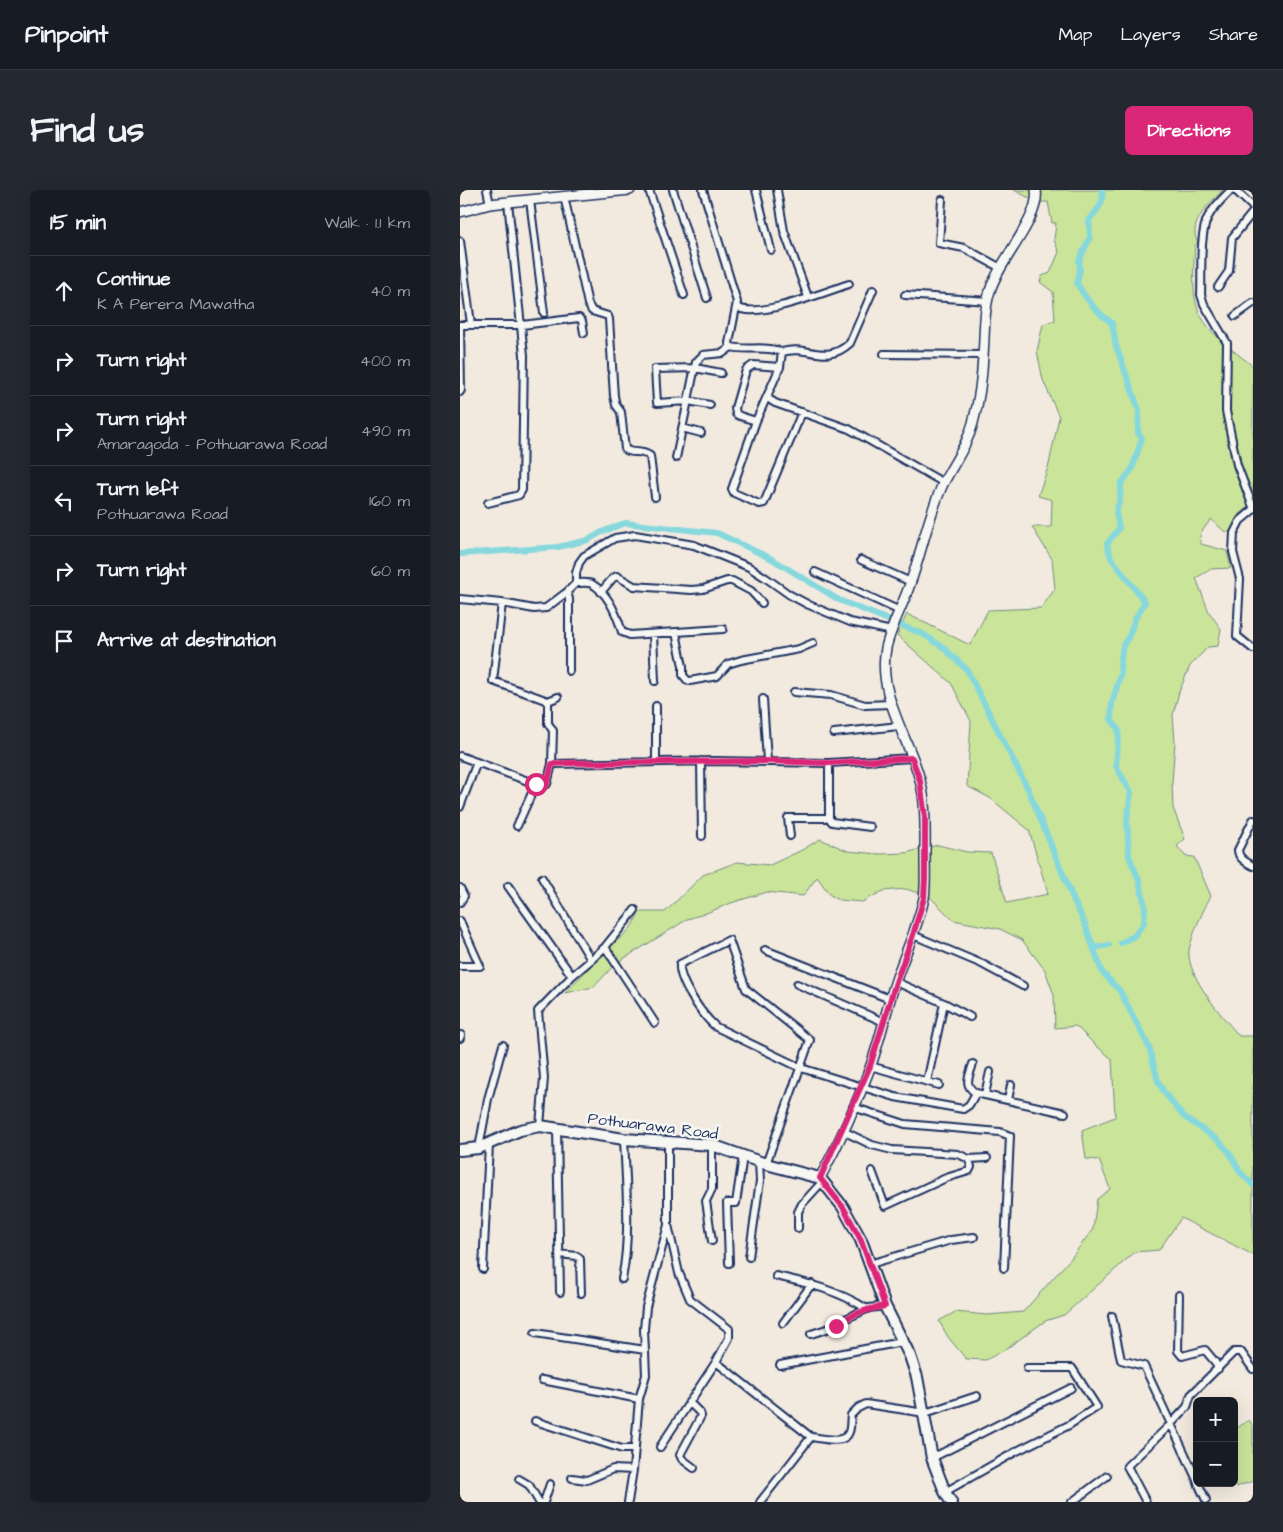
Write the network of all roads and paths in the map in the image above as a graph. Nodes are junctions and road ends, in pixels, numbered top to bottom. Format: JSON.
{"nodes":[{"id":1,"x":487,"y":190,"type":"edge"},
{"id":2,"x":630,"y":190,"type":"edge"},
{"id":3,"x":650,"y":190,"type":"edge"},
{"id":4,"x":673,"y":190,"type":"edge"},
{"id":5,"x":703,"y":190,"type":"edge"},
{"id":6,"x":756,"y":190,"type":"edge"},
{"id":7,"x":777,"y":190,"type":"edge"},
{"id":8,"x":1036,"y":190,"type":"edge"},
{"id":9,"x":1231,"y":190,"type":"edge"},
{"id":10,"x":1235,"y":190,"type":"edge"},
{"id":11,"x":574,"y":193,"type":"edge"},
{"id":12,"x":564,"y":196,"type":"junction"},
{"id":13,"x":530,"y":200,"type":"junction"},
{"id":14,"x":942,"y":200,"type":"dead end"},
{"id":15,"x":508,"y":202,"type":"junction"},
{"id":16,"x":490,"y":204,"type":"junction"},
{"id":17,"x":1253,"y":207,"type":"edge"},
{"id":18,"x":460,"y":212,"type":"edge"},
{"id":19,"x":1253,"y":212,"type":"edge"},
{"id":20,"x":460,"y":240,"type":"edge"},
{"id":21,"x":771,"y":250,"type":"dead end"},
{"id":22,"x":999,"y":267,"type":"junction"},
{"id":23,"x":849,"y":284,"type":"dead end"},
{"id":24,"x":1218,"y":287,"type":"dead end"},
{"id":25,"x":873,"y":290,"type":"dead end"},
{"id":26,"x":684,"y":295,"type":"dead end"},
{"id":27,"x":905,"y":295,"type":"dead end"},
{"id":28,"x":808,"y":297,"type":"junction"},
{"id":29,"x":707,"y":298,"type":"dead end"},
{"id":30,"x":988,"y":301,"type":"junction"},
{"id":31,"x":1253,"y":303,"type":"edge"},
{"id":32,"x":737,"y":307,"type":"junction"},
{"id":33,"x":544,"y":313,"type":"dead end"},
{"id":34,"x":1235,"y":316,"type":"dead end"},
{"id":35,"x":471,"y":324,"type":"junction"},
{"id":36,"x":461,"y":325,"type":"edge"},
{"id":37,"x":522,"y":325,"type":"junction"},
{"id":38,"x":584,"y":333,"type":"dead end"},
{"id":39,"x":731,"y":347,"type":"junction"},
{"id":40,"x":782,"y":352,"type":"junction"},
{"id":41,"x":884,"y":354,"type":"dead end"},
{"id":42,"x":984,"y":355,"type":"junction"},
{"id":43,"x":780,"y":367,"type":"junction"},
{"id":44,"x":695,"y":368,"type":"junction"},
{"id":45,"x":721,"y":373,"type":"dead end"},
{"id":46,"x":460,"y":392,"type":"edge"},
{"id":47,"x":768,"y":396,"type":"junction"},
{"id":48,"x":688,"y":402,"type":"junction"},
{"id":49,"x":710,"y":405,"type":"dead end"},
{"id":50,"x":802,"y":412,"type":"junction"},
{"id":51,"x":756,"y":421,"type":"junction"},
{"id":52,"x":682,"y":428,"type":"junction"},
{"id":53,"x":701,"y":433,"type":"dead end"},
{"id":54,"x":676,"y":458,"type":"dead end"},
{"id":55,"x":944,"y":483,"type":"junction"},
{"id":56,"x":655,"y":497,"type":"dead end"},
{"id":57,"x":488,"y":503,"type":"dead end"},
{"id":58,"x":1253,"y":508,"type":"edge"},
{"id":59,"x":860,"y":560,"type":"dead end"},
{"id":60,"x":815,"y":572,"type":"dead end"},
{"id":61,"x":911,"y":582,"type":"junction"},
{"id":62,"x":576,"y":583,"type":"junction"},
{"id":63,"x":567,"y":592,"type":"junction"},
{"id":64,"x":601,"y":592,"type":"junction"},
{"id":65,"x":460,"y":599,"type":"edge"},
{"id":66,"x":502,"y":603,"type":"junction"},
{"id":67,"x":762,"y":604,"type":"dead end"},
{"id":68,"x":895,"y":622,"type":"junction"},
{"id":69,"x":723,"y":629,"type":"dead end"},
{"id":70,"x":676,"y":633,"type":"junction"},
{"id":71,"x":653,"y":634,"type":"junction"},
{"id":72,"x":813,"y":643,"type":"dead end"},
{"id":73,"x":1253,"y":649,"type":"edge"},
{"id":74,"x":569,"y":671,"type":"dead end"},
{"id":75,"x":655,"y":681,"type":"dead end"},
{"id":76,"x":794,"y":692,"type":"dead end"},
{"id":77,"x":558,"y":697,"type":"dead end"},
{"id":78,"x":763,"y":699,"type":"dead end"},
{"id":79,"x":548,"y":701,"type":"junction"},
{"id":80,"x":891,"y":704,"type":"junction"},
{"id":81,"x":656,"y":706,"type":"dead end"},
{"id":82,"x":899,"y":726,"type":"junction"},
{"id":83,"x":834,"y":733,"type":"dead end"},
{"id":84,"x":460,"y":756,"type":"edge"},
{"id":85,"x":912,"y":758,"type":"junction"},
{"id":86,"x":700,"y":761,"type":"junction"},
{"id":87,"x":767,"y":761,"type":"junction"},
{"id":88,"x":477,"y":762,"type":"junction"},
{"id":89,"x":656,"y":762,"type":"junction"},
{"id":90,"x":829,"y":763,"type":"junction"},
{"id":91,"x":552,"y":764,"type":"junction"},
{"id":92,"x":536,"y":784,"type":"junction"},
{"id":93,"x":460,"y":807,"type":"edge"},
{"id":94,"x":829,"y":818,"type":"junction"},
{"id":95,"x":1253,"y":820,"type":"edge"},
{"id":96,"x":517,"y":826,"type":"dead end"},
{"id":97,"x":870,"y":827,"type":"dead end"},
{"id":98,"x":702,"y":836,"type":"dead end"},
{"id":99,"x":790,"y":836,"type":"dead end"},
{"id":100,"x":1253,"y":866,"type":"edge"},
{"id":101,"x":542,"y":878,"type":"dead end"},
{"id":102,"x":508,"y":886,"type":"dead end"},
{"id":103,"x":460,"y":888,"type":"edge"},
{"id":104,"x":460,"y":902,"type":"edge"},
{"id":105,"x":635,"y":910,"type":"dead end"},
{"id":106,"x":460,"y":921,"type":"edge"},
{"id":107,"x":913,"y":935,"type":"junction"},
{"id":108,"x":605,"y":948,"type":"junction"},
{"id":109,"x":765,"y":950,"type":"dead end"},
{"id":110,"x":591,"y":960,"type":"junction"},
{"id":111,"x":460,"y":966,"type":"edge"},
{"id":112,"x":572,"y":976,"type":"junction"},
{"id":113,"x":896,"y":982,"type":"junction"},
{"id":114,"x":798,"y":984,"type":"dead end"},
{"id":115,"x":1023,"y":986,"type":"dead end"},
{"id":116,"x":890,"y":999,"type":"junction"},
{"id":117,"x":944,"y":1003,"type":"junction"},
{"id":118,"x":970,"y":1017,"type":"dead end"},
{"id":119,"x":884,"y":1022,"type":"junction"},
{"id":120,"x":655,"y":1023,"type":"dead end"},
{"id":121,"x":503,"y":1045,"type":"dead end"},
{"id":122,"x":973,"y":1064,"type":"dead end"},
{"id":123,"x":870,"y":1066,"type":"junction"},
{"id":124,"x":801,"y":1068,"type":"junction"},
{"id":125,"x":990,"y":1072,"type":"dead end"},
{"id":126,"x":926,"y":1082,"type":"junction"},
{"id":127,"x":939,"y":1085,"type":"dead end"},
{"id":128,"x":1011,"y":1085,"type":"dead end"},
{"id":129,"x":862,"y":1088,"type":"junction"},
{"id":130,"x":976,"y":1093,"type":"junction"},
{"id":131,"x":985,"y":1094,"type":"junction"},
{"id":132,"x":1008,"y":1100,"type":"junction"},
{"id":133,"x":853,"y":1107,"type":"junction"},
{"id":134,"x":1065,"y":1114,"type":"dead end"},
{"id":135,"x":540,"y":1126,"type":"junction"},
{"id":136,"x":556,"y":1129,"type":"junction"},
{"id":137,"x":843,"y":1131,"type":"junction"},
{"id":138,"x":624,"y":1139,"type":"junction"},
{"id":139,"x":668,"y":1142,"type":"junction"},
{"id":140,"x":712,"y":1145,"type":"junction"},
{"id":141,"x":484,"y":1146,"type":"junction"},
{"id":142,"x":460,"y":1150,"type":"edge"},
{"id":143,"x":743,"y":1156,"type":"junction"},
{"id":144,"x":987,"y":1158,"type":"dead end"},
{"id":145,"x":969,"y":1159,"type":"junction"},
{"id":146,"x":763,"y":1163,"type":"junction"},
{"id":147,"x":872,"y":1171,"type":"dead end"},
{"id":148,"x":821,"y":1180,"type":"junction"},
{"id":149,"x":668,"y":1225,"type":"junction"},
{"id":150,"x":798,"y":1228,"type":"dead end"},
{"id":151,"x":974,"y":1237,"type":"dead end"},
{"id":152,"x":712,"y":1241,"type":"dead end"},
{"id":153,"x":559,"y":1254,"type":"junction"},
{"id":154,"x":749,"y":1257,"type":"dead end"},
{"id":155,"x":729,"y":1264,"type":"dead end"},
{"id":156,"x":870,"y":1264,"type":"junction"},
{"id":157,"x":1004,"y":1268,"type":"dead end"},
{"id":158,"x":482,"y":1270,"type":"dead end"},
{"id":159,"x":776,"y":1276,"type":"dead end"},
{"id":160,"x":622,"y":1279,"type":"dead end"},
{"id":161,"x":812,"y":1284,"type":"junction"},
{"id":162,"x":560,"y":1292,"type":"dead end"},
{"id":163,"x":581,"y":1293,"type":"dead end"},
{"id":164,"x":1179,"y":1295,"type":"dead end"},
{"id":165,"x":885,"y":1306,"type":"junction"},
{"id":166,"x":868,"y":1309,"type":"junction"},
{"id":167,"x":1112,"y":1316,"type":"dead end"},
{"id":168,"x":783,"y":1323,"type":"dead end"},
{"id":169,"x":535,"y":1333,"type":"dead end"},
{"id":170,"x":811,"y":1334,"type":"dead end"},
{"id":171,"x":902,"y":1342,"type":"junction"},
{"id":172,"x":645,"y":1350,"type":"junction"},
{"id":173,"x":1251,"y":1361,"type":"edge"},
{"id":174,"x":716,"y":1362,"type":"junction"},
{"id":175,"x":780,"y":1365,"type":"dead end"},
{"id":176,"x":1027,"y":1368,"type":"dead end"},
{"id":177,"x":1218,"y":1369,"type":"junction"},
{"id":178,"x":1253,"y":1369,"type":"edge"},
{"id":179,"x":542,"y":1380,"type":"dead end"},
{"id":180,"x":1071,"y":1388,"type":"dead end"},
{"id":181,"x":978,"y":1396,"type":"dead end"},
{"id":182,"x":639,"y":1399,"type":"junction"},
{"id":183,"x":689,"y":1402,"type":"junction"},
{"id":184,"x":925,"y":1413,"type":"junction"},
{"id":185,"x":535,"y":1421,"type":"dead end"},
{"id":186,"x":1171,"y":1424,"type":"junction"},
{"id":187,"x":811,"y":1437,"type":"junction"},
{"id":188,"x":660,"y":1447,"type":"dead end"},
{"id":189,"x":635,"y":1449,"type":"junction"},
{"id":190,"x":932,"y":1458,"type":"junction"},
{"id":191,"x":694,"y":1468,"type":"dead end"},
{"id":192,"x":633,"y":1470,"type":"junction"},
{"id":193,"x":1193,"y":1471,"type":"edge"},
{"id":194,"x":1106,"y":1476,"type":"dead end"},
{"id":195,"x":572,"y":1478,"type":"dead end"},
{"id":196,"x":519,"y":1479,"type":"dead end"},
{"id":197,"x":550,"y":1484,"type":"dead end"},
{"id":198,"x":1200,"y":1487,"type":"edge"},
{"id":199,"x":945,"y":1492,"type":"junction"},
{"id":200,"x":1206,"y":1500,"type":"dead end"},
{"id":201,"x":539,"y":1502,"type":"edge"},
{"id":202,"x":544,"y":1502,"type":"edge"},
{"id":203,"x":628,"y":1502,"type":"edge"},
{"id":204,"x":760,"y":1502,"type":"edge"},
{"id":205,"x":951,"y":1502,"type":"edge"},
{"id":206,"x":1072,"y":1502,"type":"edge"},
{"id":207,"x":1146,"y":1502,"type":"edge"}],
"edges":[{"from":1,"to":16,"type":"street"},
{"from":2,"to":11,"type":"street"},
{"from":3,"to":26,"type":"street"},
{"from":4,"to":29,"type":"street"},
{"from":5,"to":32,"type":"street"},
{"from":6,"to":21,"type":"street"},
{"from":7,"to":28,"type":"street"},
{"from":8,"to":22,"type":"street"},
{"from":9,"to":58,"type":"street"},
{"from":10,"to":17,"type":"street"},
{"from":11,"to":12,"type":"street"},
{"from":12,"to":13,"type":"street"},
{"from":12,"to":56,"type":"street"},
{"from":13,"to":15,"type":"street"},
{"from":13,"to":33,"type":"street"},
{"from":14,"to":22,"type":"street"},
{"from":15,"to":16,"type":"street"},
{"from":15,"to":37,"type":"street"},
{"from":16,"to":18,"type":"street"},
{"from":19,"to":24,"type":"street"},
{"from":20,"to":35,"type":"street"},
{"from":22,"to":30,"type":"street"},
{"from":23,"to":28,"type":"street"},
{"from":25,"to":40,"type":"street"},
{"from":27,"to":30,"type":"street"},
{"from":28,"to":32,"type":"street"},
{"from":30,"to":42,"type":"street"},
{"from":31,"to":34,"type":"street"},
{"from":32,"to":39,"type":"street"},
{"from":35,"to":36,"type":"street"},
{"from":35,"to":37,"type":"street"},
{"from":36,"to":46,"type":"street"},
{"from":37,"to":38,"type":"street"},
{"from":37,"to":57,"type":"street"},
{"from":39,"to":40,"type":"street"},
{"from":39,"to":44,"type":"street"},
{"from":40,"to":43,"type":"street"},
{"from":41,"to":42,"type":"street"},
{"from":42,"to":55,"type":"street"},
{"from":43,"to":47,"type":"street"},
{"from":43,"to":51,"type":"street"},
{"from":44,"to":45,"type":"street"},
{"from":44,"to":48,"type":"street"},
{"from":44,"to":48,"type":"street"},
{"from":47,"to":50,"type":"street"},
{"from":47,"to":51,"type":"street"},
{"from":48,"to":49,"type":"street"},
{"from":48,"to":52,"type":"street"},
{"from":50,"to":51,"type":"street"},
{"from":50,"to":55,"type":"street"},
{"from":52,"to":53,"type":"street"},
{"from":52,"to":54,"type":"street"},
{"from":55,"to":61,"type":"street"},
{"from":58,"to":73,"type":"street"},
{"from":59,"to":61,"type":"street"},
{"from":60,"to":68,"type":"street"},
{"from":61,"to":68,"type":"street"},
{"from":62,"to":63,"type":"street"},
{"from":62,"to":64,"type":"street"},
{"from":62,"to":68,"type":"street"},
{"from":63,"to":66,"type":"street"},
{"from":63,"to":74,"type":"street"},
{"from":64,"to":67,"type":"street"},
{"from":64,"to":71,"type":"street"},
{"from":65,"to":66,"type":"street"},
{"from":66,"to":79,"type":"street"},
{"from":68,"to":80,"type":"street"},
{"from":69,"to":70,"type":"street"},
{"from":70,"to":71,"type":"street"},
{"from":70,"to":72,"type":"street"},
{"from":71,"to":75,"type":"street"},
{"from":76,"to":80,"type":"street"},
{"from":77,"to":79,"type":"street"},
{"from":78,"to":87,"type":"street"},
{"from":79,"to":91,"type":"street"},
{"from":80,"to":82,"type":"street"},
{"from":81,"to":89,"type":"street"},
{"from":82,"to":83,"type":"street"},
{"from":82,"to":85,"type":"street"},
{"from":84,"to":88,"type":"street"},
{"from":85,"to":90,"type":"street"},
{"from":85,"to":107,"type":"street"},
{"from":86,"to":87,"type":"street"},
{"from":86,"to":89,"type":"street"},
{"from":86,"to":98,"type":"street"},
{"from":87,"to":90,"type":"street"},
{"from":88,"to":92,"type":"street"},
{"from":88,"to":93,"type":"street"},
{"from":89,"to":91,"type":"street"},
{"from":90,"to":94,"type":"street"},
{"from":91,"to":92,"type":"street"},
{"from":92,"to":96,"type":"street"},
{"from":94,"to":97,"type":"street"},
{"from":94,"to":99,"type":"street"},
{"from":95,"to":100,"type":"street"},
{"from":101,"to":110,"type":"street"},
{"from":102,"to":112,"type":"street"},
{"from":103,"to":104,"type":"street"},
{"from":105,"to":108,"type":"street"},
{"from":106,"to":111,"type":"street"},
{"from":107,"to":113,"type":"street"},
{"from":107,"to":115,"type":"street"},
{"from":108,"to":110,"type":"street"},
{"from":108,"to":120,"type":"street"},
{"from":109,"to":116,"type":"street"},
{"from":110,"to":112,"type":"street"},
{"from":112,"to":135,"type":"street"},
{"from":113,"to":116,"type":"street"},
{"from":113,"to":117,"type":"street"},
{"from":114,"to":119,"type":"street"},
{"from":116,"to":119,"type":"street"},
{"from":117,"to":118,"type":"street"},
{"from":117,"to":126,"type":"street"},
{"from":119,"to":123,"type":"street"},
{"from":121,"to":141,"type":"street"},
{"from":122,"to":130,"type":"street"},
{"from":123,"to":126,"type":"street"},
{"from":123,"to":129,"type":"street"},
{"from":124,"to":124,"type":"street"},
{"from":124,"to":129,"type":"street"},
{"from":124,"to":146,"type":"street"},
{"from":125,"to":131,"type":"street"},
{"from":126,"to":127,"type":"street"},
{"from":128,"to":132,"type":"street"},
{"from":129,"to":130,"type":"street"},
{"from":129,"to":133,"type":"street"},
{"from":130,"to":131,"type":"street"},
{"from":131,"to":132,"type":"street"},
{"from":132,"to":134,"type":"street"},
{"from":133,"to":137,"type":"street"},
{"from":133,"to":157,"type":"street"},
{"from":135,"to":136,"type":"main road","name":"Pothuarawa Road"},
{"from":135,"to":141,"type":"main road","name":"Pothuarawa Road"},
{"from":136,"to":138,"type":"main road","name":"Pothuarawa Road"},
{"from":136,"to":153,"type":"street"},
{"from":137,"to":145,"type":"street"},
{"from":137,"to":148,"type":"street"},
{"from":138,"to":139,"type":"main road","name":"Pothuarawa Road"},
{"from":138,"to":160,"type":"street"},
{"from":139,"to":140,"type":"main road","name":"Pothuarawa Road"},
{"from":139,"to":149,"type":"street"},
{"from":140,"to":143,"type":"main road","name":"Pothuarawa Road"},
{"from":140,"to":152,"type":"street"},
{"from":141,"to":142,"type":"main road","name":"Pothuarawa Road"},
{"from":141,"to":158,"type":"street"},
{"from":143,"to":146,"type":"main road","name":"Pothuarawa Road"},
{"from":143,"to":155,"type":"street"},
{"from":144,"to":145,"type":"street"},
{"from":145,"to":147,"type":"street"},
{"from":146,"to":148,"type":"main road","name":"Pothuarawa Road"},
{"from":146,"to":154,"type":"street"},
{"from":148,"to":150,"type":"street"},
{"from":148,"to":156,"type":"main road"},
{"from":149,"to":172,"type":"street"},
{"from":149,"to":174,"type":"street"},
{"from":151,"to":156,"type":"street"},
{"from":153,"to":162,"type":"street"},
{"from":153,"to":163,"type":"street"},
{"from":156,"to":165,"type":"main road"},
{"from":159,"to":161,"type":"street"},
{"from":161,"to":166,"type":"street"},
{"from":161,"to":168,"type":"street"},
{"from":164,"to":177,"type":"street"},
{"from":165,"to":166,"type":"street"},
{"from":165,"to":171,"type":"main road"},
{"from":166,"to":170,"type":"street"},
{"from":167,"to":186,"type":"street"},
{"from":169,"to":172,"type":"street"},
{"from":171,"to":175,"type":"street"},
{"from":171,"to":184,"type":"main road"},
{"from":172,"to":182,"type":"street"},
{"from":173,"to":177,"type":"street"},
{"from":173,"to":178,"type":"street"},
{"from":174,"to":183,"type":"street"},
{"from":174,"to":187,"type":"street"},
{"from":176,"to":199,"type":"street"},
{"from":177,"to":186,"type":"street"},
{"from":179,"to":182,"type":"street"},
{"from":180,"to":190,"type":"street"},
{"from":181,"to":184,"type":"street"},
{"from":182,"to":189,"type":"street"},
{"from":183,"to":188,"type":"street"},
{"from":183,"to":191,"type":"street"},
{"from":184,"to":187,"type":"street"},
{"from":184,"to":190,"type":"main road"},
{"from":185,"to":189,"type":"street"},
{"from":186,"to":193,"type":"street"},
{"from":186,"to":207,"type":"street"},
{"from":187,"to":204,"type":"street"},
{"from":189,"to":192,"type":"street"},
{"from":190,"to":199,"type":"main road"},
{"from":192,"to":195,"type":"street"},
{"from":192,"to":203,"type":"street"},
{"from":194,"to":206,"type":"street"},
{"from":196,"to":201,"type":"street"},
{"from":197,"to":202,"type":"street"},
{"from":198,"to":200,"type":"street"},
{"from":199,"to":205,"type":"main road"}]}
